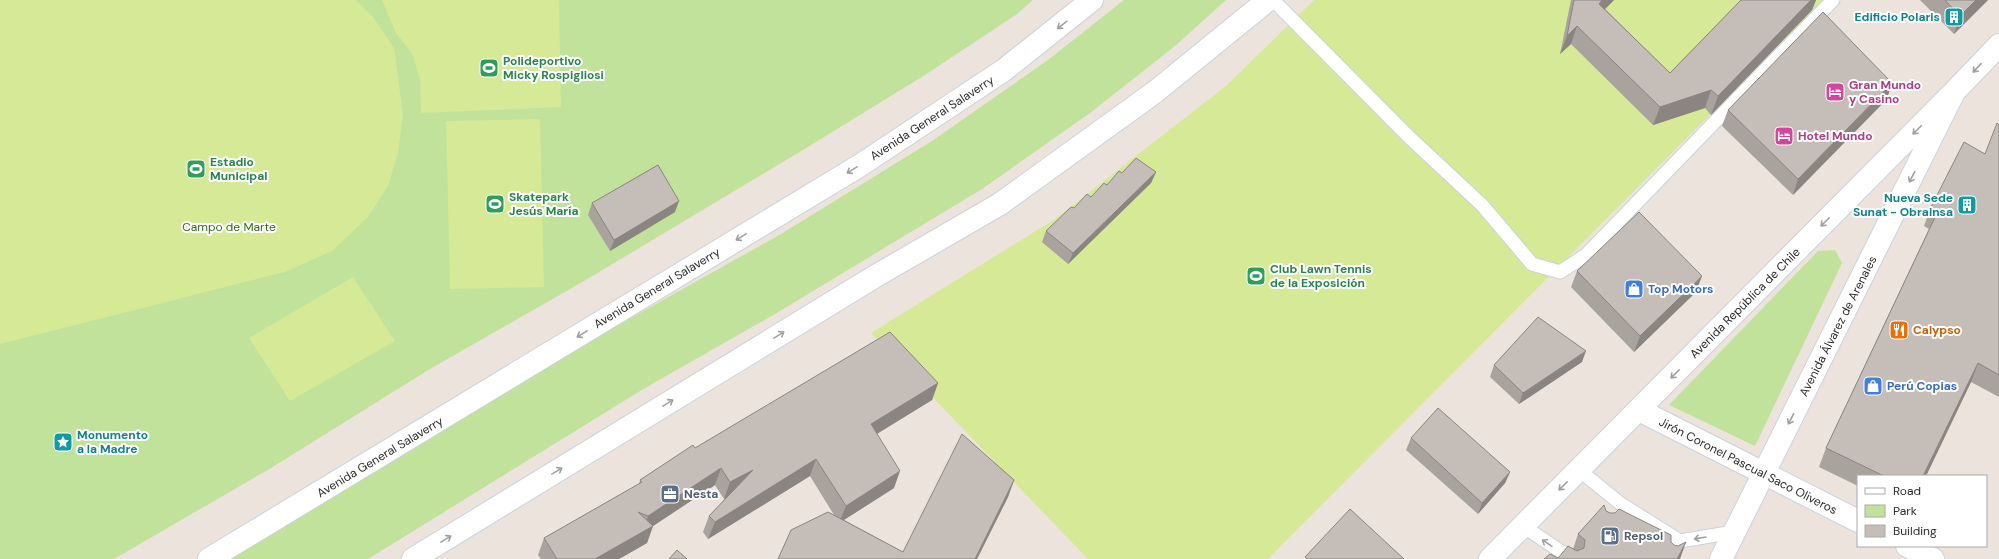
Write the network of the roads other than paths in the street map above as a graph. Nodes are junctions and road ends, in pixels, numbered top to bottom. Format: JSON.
{"nodes":[{"id":1,"x":1092,"y":0,"type":"edge"},
{"id":2,"x":1268,"y":0,"type":"edge"},
{"id":3,"x":1274,"y":0,"type":"edge"},
{"id":4,"x":1833,"y":0,"type":"edge"},
{"id":5,"x":1999,"y":45,"type":"edge"},
{"id":6,"x":1954,"y":92,"type":"junction"},
{"id":7,"x":1639,"y":410,"type":"junction"},
{"id":8,"x":1579,"y":470,"type":"junction"},
{"id":9,"x":1764,"y":474,"type":"junction"},
{"id":10,"x":1621,"y":504,"type":"junction"},
{"id":11,"x":1611,"y":516,"type":"edge"},
{"id":12,"x":1857,"y":520,"type":"edge"},
{"id":13,"x":1523,"y":526,"type":"junction"},
{"id":14,"x":1734,"y":532,"type":"junction"},
{"id":15,"x":1680,"y":541,"type":"junction"},
{"id":16,"x":1909,"y":547,"type":"edge"},
{"id":17,"x":1672,"y":554,"type":"edge"},
{"id":18,"x":1576,"y":557,"type":"edge"},
{"id":19,"x":209,"y":559,"type":"edge"},
{"id":20,"x":413,"y":559,"type":"edge"},
{"id":21,"x":1490,"y":559,"type":"edge"},
{"id":22,"x":1721,"y":559,"type":"edge"},
{"id":23,"x":1933,"y":559,"type":"edge"}],
"edges":[{"from":1,"to":19,"type":"main road","name":"Avenida General Salaverry","one_way":true},
{"from":20,"to":2,"type":"main road","one_way":true},
{"from":3,"to":4,"type":"lane"},
{"from":5,"to":6,"type":"main road","name":"Avenida República de Chile","one_way":true},
{"from":6,"to":7,"type":"main road","name":"Avenida República de Chile","one_way":true},
{"from":6,"to":9,"type":"main road","name":"Avenida Álvarez de Arenales","one_way":true},
{"from":7,"to":8,"type":"main road","name":"Avenida República de Chile"},
{"from":7,"to":9,"type":"main road","name":"Jirón Coronel Pascual Saco Oliveros"},
{"from":8,"to":10,"type":"lane"},
{"from":8,"to":13,"type":"main road","name":"Avenida República de Chile","one_way":true},
{"from":9,"to":12,"type":"main road","name":"Jirón Coronel Pascual Saco Oliveros"},
{"from":9,"to":14,"type":"main road","name":"Avenida Álvarez de Arenales"},
{"from":10,"to":11,"type":"lane"},
{"from":10,"to":15,"type":"lane"},
{"from":18,"to":13,"type":"lane","one_way":true},
{"from":13,"to":21,"type":"main road","name":"Avenida República de Chile"},
{"from":14,"to":15,"type":"lane","one_way":true},
{"from":14,"to":22,"type":"main road","name":"Avenida Álvarez de Arenales"},
{"from":15,"to":17,"type":"lane"},
{"from":16,"to":23,"type":"main road"}]}
